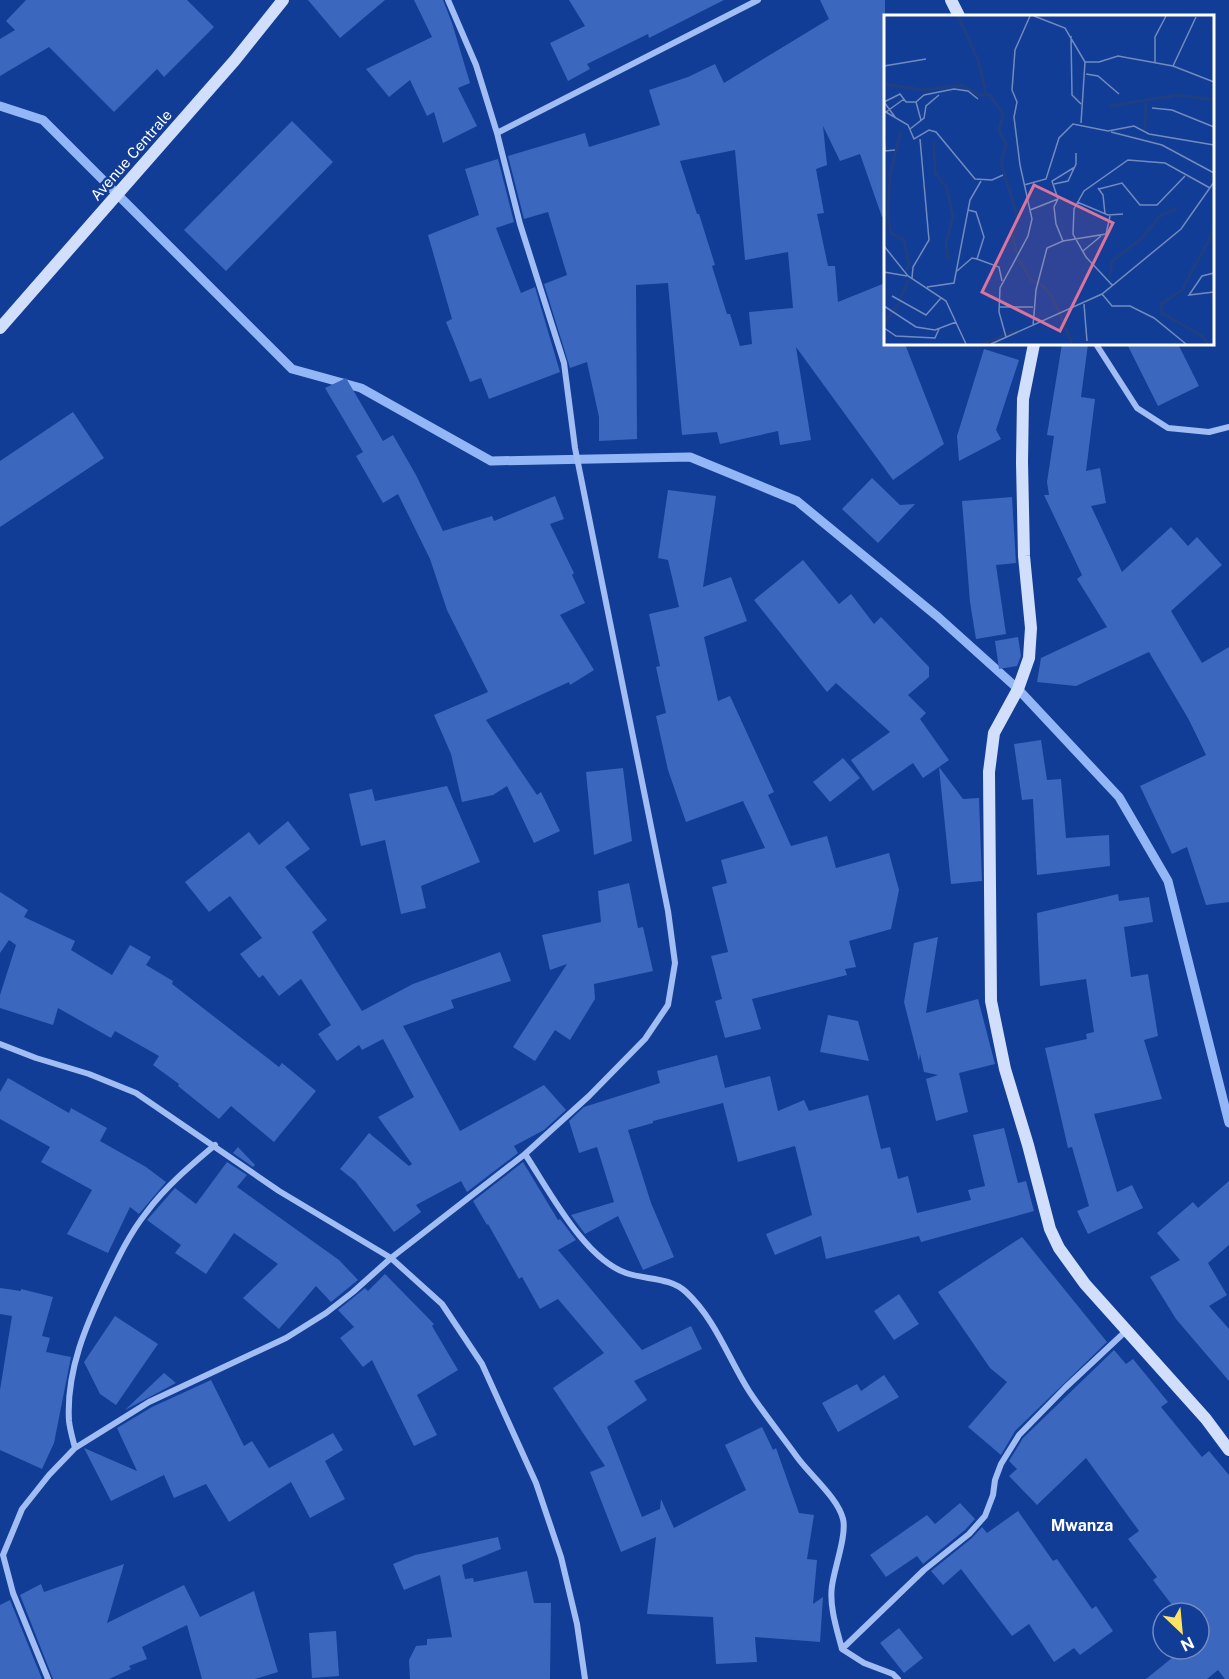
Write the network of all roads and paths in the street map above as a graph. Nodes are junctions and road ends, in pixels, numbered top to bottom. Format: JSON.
{"nodes":[{"id":1,"x":283,"y":0,"type":"edge"},
{"id":2,"x":448,"y":0,"type":"edge"},
{"id":3,"x":758,"y":0,"type":"edge"},
{"id":4,"x":951,"y":0,"type":"edge"},
{"id":5,"x":958,"y":15,"type":"edge"},
{"id":6,"x":497,"y":133,"type":"junction"},
{"id":7,"x":0,"y":328,"type":"edge"},
{"id":8,"x":1034,"y":345,"type":"edge"},
{"id":9,"x":1097,"y":345,"type":"edge"},
{"id":10,"x":1229,"y":428,"type":"edge"},
{"id":11,"x":0,"y":1044,"type":"edge"},
{"id":12,"x":214,"y":1145,"type":"junction"},
{"id":13,"x":525,"y":1154,"type":"junction"},
{"id":14,"x":391,"y":1258,"type":"junction"},
{"id":15,"x":1127,"y":1330,"type":"junction"},
{"id":16,"x":75,"y":1448,"type":"junction"},
{"id":17,"x":1229,"y":1450,"type":"edge"},
{"id":18,"x":842,"y":1649,"type":"junction"},
{"id":19,"x":48,"y":1679,"type":"edge"},
{"id":20,"x":585,"y":1679,"type":"edge"},
{"id":21,"x":898,"y":1679,"type":"edge"}],
"edges":[{"from":1,"to":7,"type":"street","name":"Avenue Centrale"},
{"from":2,"to":6,"type":"street"},
{"from":3,"to":6,"type":"street"},
{"from":4,"to":5,"type":"street"},
{"from":6,"to":13,"type":"street"},
{"from":8,"to":15,"type":"street"},
{"from":9,"to":10,"type":"street"},
{"from":11,"to":12,"type":"street"},
{"from":12,"to":14,"type":"street"},
{"from":12,"to":16,"type":"street"},
{"from":13,"to":14,"type":"street"},
{"from":13,"to":18,"type":"street"},
{"from":14,"to":16,"type":"street"},
{"from":14,"to":20,"type":"street"},
{"from":15,"to":17,"type":"street"},
{"from":15,"to":18,"type":"street"},
{"from":16,"to":19,"type":"street"},
{"from":18,"to":21,"type":"street"}]}
